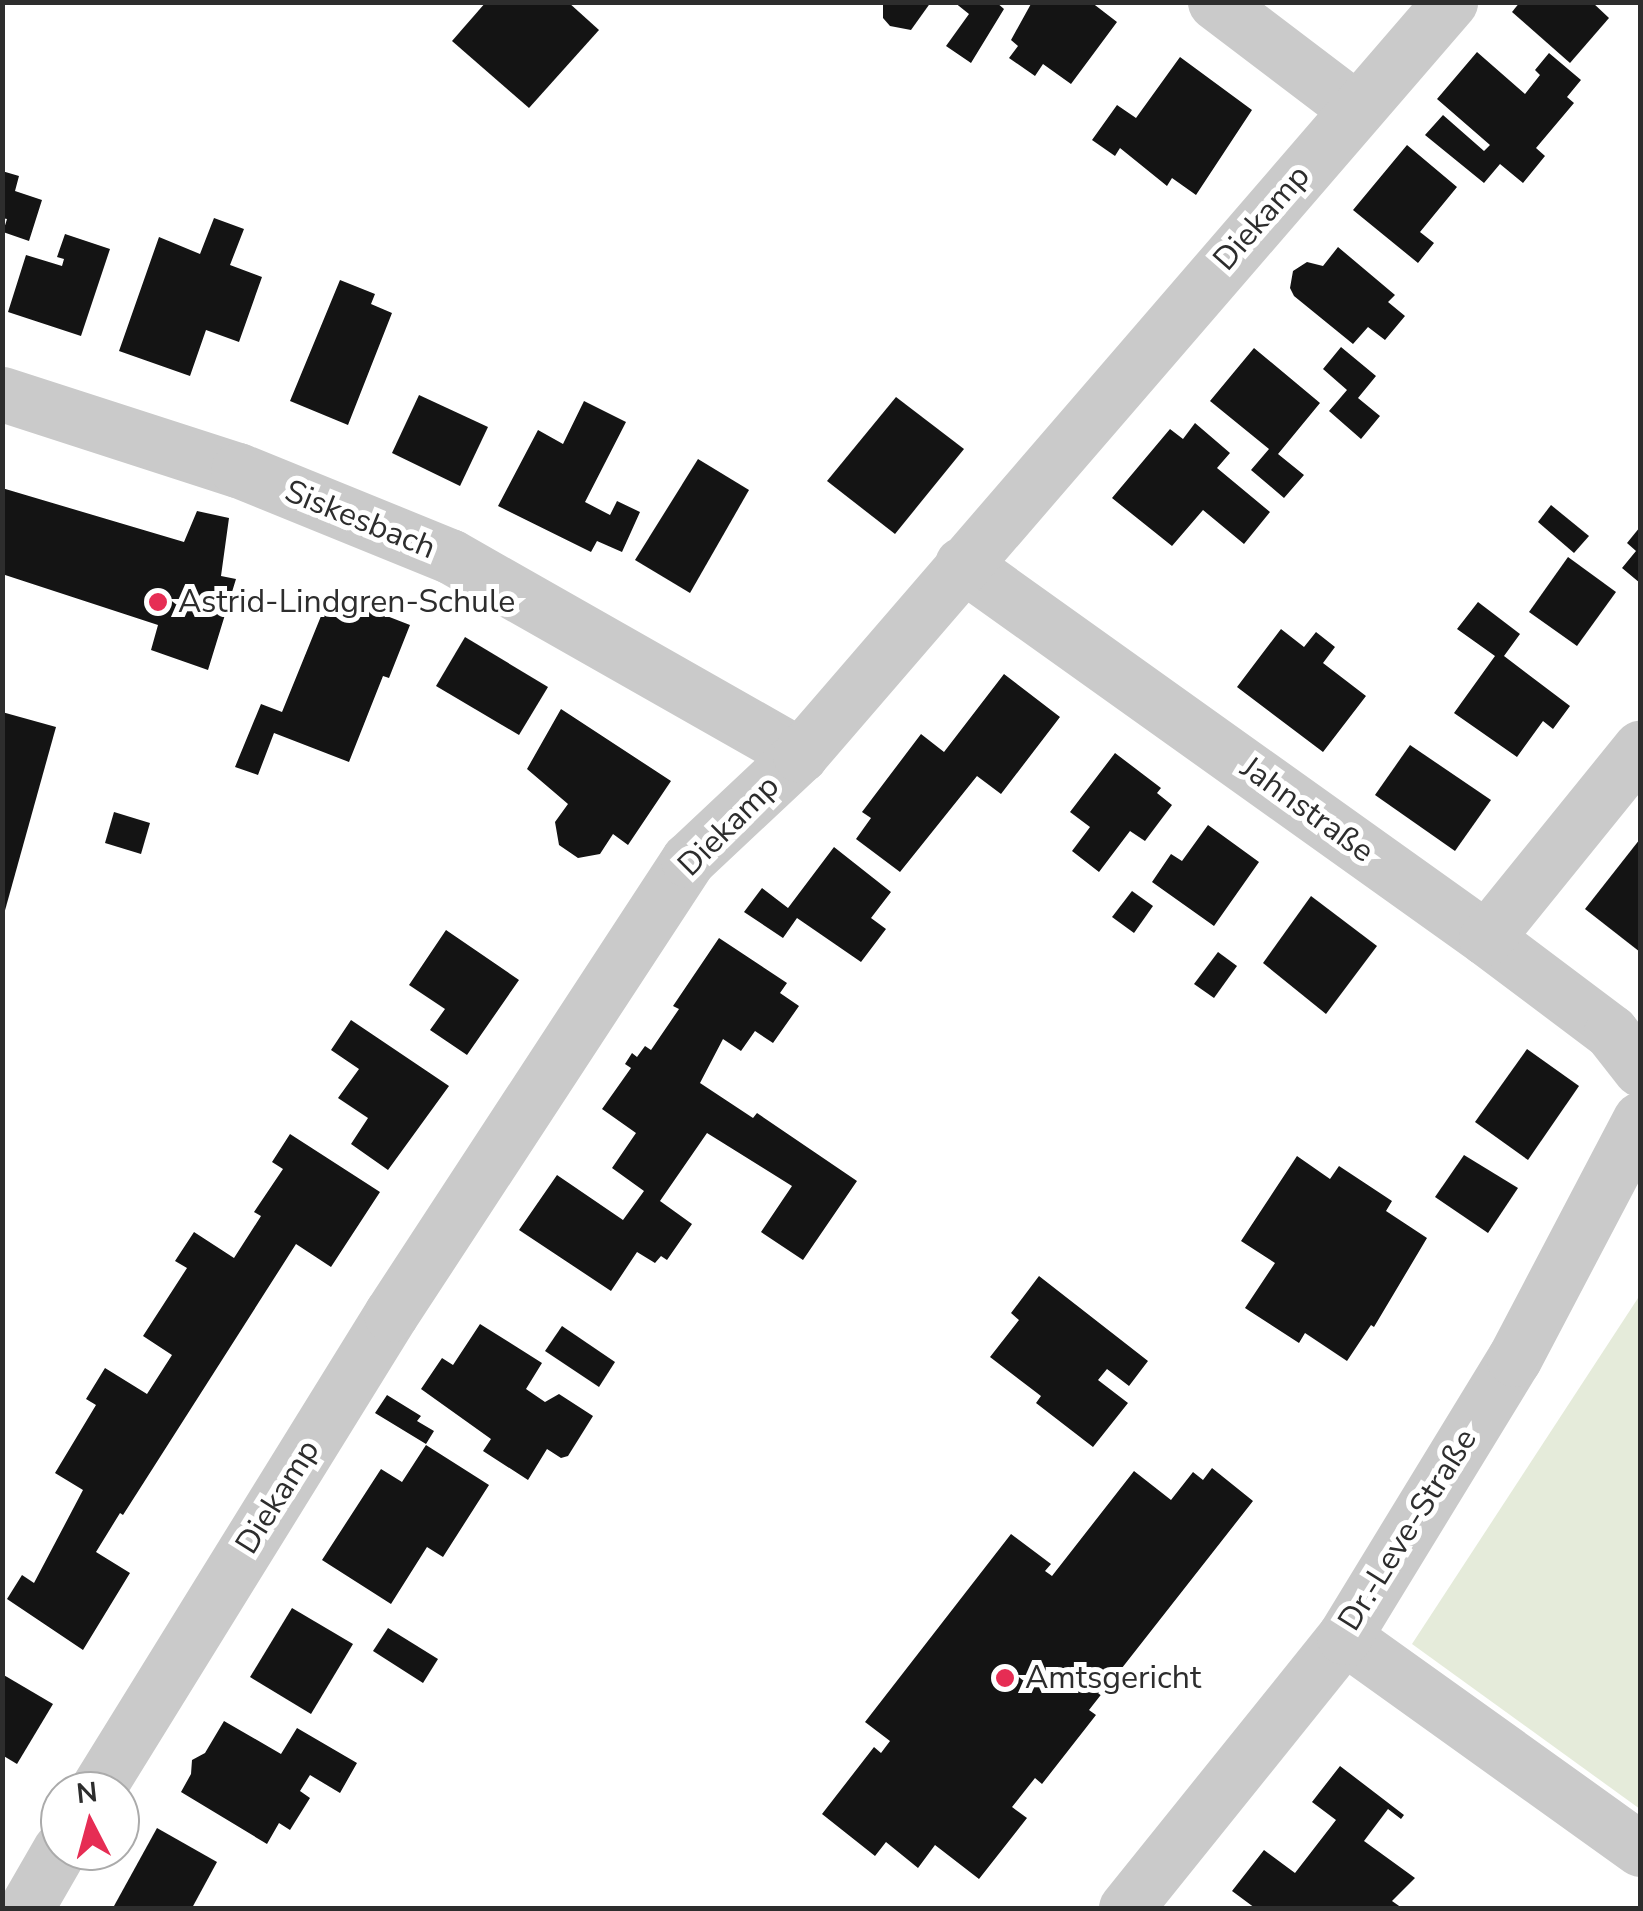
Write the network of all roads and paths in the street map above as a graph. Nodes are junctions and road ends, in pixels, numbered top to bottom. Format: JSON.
{"nodes":[{"id":1,"x":1215,"y":2,"type":"edge"},
{"id":2,"x":1450,"y":2,"type":"edge"},
{"id":3,"x":1356,"y":109,"type":"junction"},
{"id":4,"x":2,"y":394,"type":"edge"},
{"id":5,"x":962,"y":564,"type":"junction"},
{"id":6,"x":1640,"y":748,"type":"edge"},
{"id":7,"x":800,"y":756,"type":"junction"},
{"id":8,"x":1486,"y":938,"type":"junction"},
{"id":9,"x":1640,"y":1070,"type":"edge"},
{"id":10,"x":1640,"y":1120,"type":"edge"},
{"id":11,"x":1344,"y":1636,"type":"junction"},
{"id":12,"x":108,"y":1771,"type":"edge"},
{"id":13,"x":1640,"y":1849,"type":"edge"},
{"id":14,"x":48,"y":1871,"type":"edge"},
{"id":15,"x":26,"y":1908,"type":"edge"},
{"id":16,"x":1126,"y":1908,"type":"edge"}],
"edges":[{"from":1,"to":3,"type":"street"},
{"from":2,"to":3,"type":"street","name":"Diekamp"},
{"from":3,"to":5,"type":"street","name":"Diekamp"},
{"from":4,"to":7,"type":"street","name":"Siskesbach"},
{"from":5,"to":7,"type":"street","name":"Diekamp"},
{"from":5,"to":8,"type":"street","name":"Jahnstraße"},
{"from":6,"to":8,"type":"street"},
{"from":7,"to":12,"type":"street","name":"Diekamp"},
{"from":8,"to":9,"type":"street","name":"Jahnstraße"},
{"from":10,"to":11,"type":"street","name":"Dr.-Leve-Straße"},
{"from":11,"to":13,"type":"street"},
{"from":11,"to":16,"type":"street","name":"Dr.-Leve-Straße"},
{"from":14,"to":15,"type":"street"}]}
